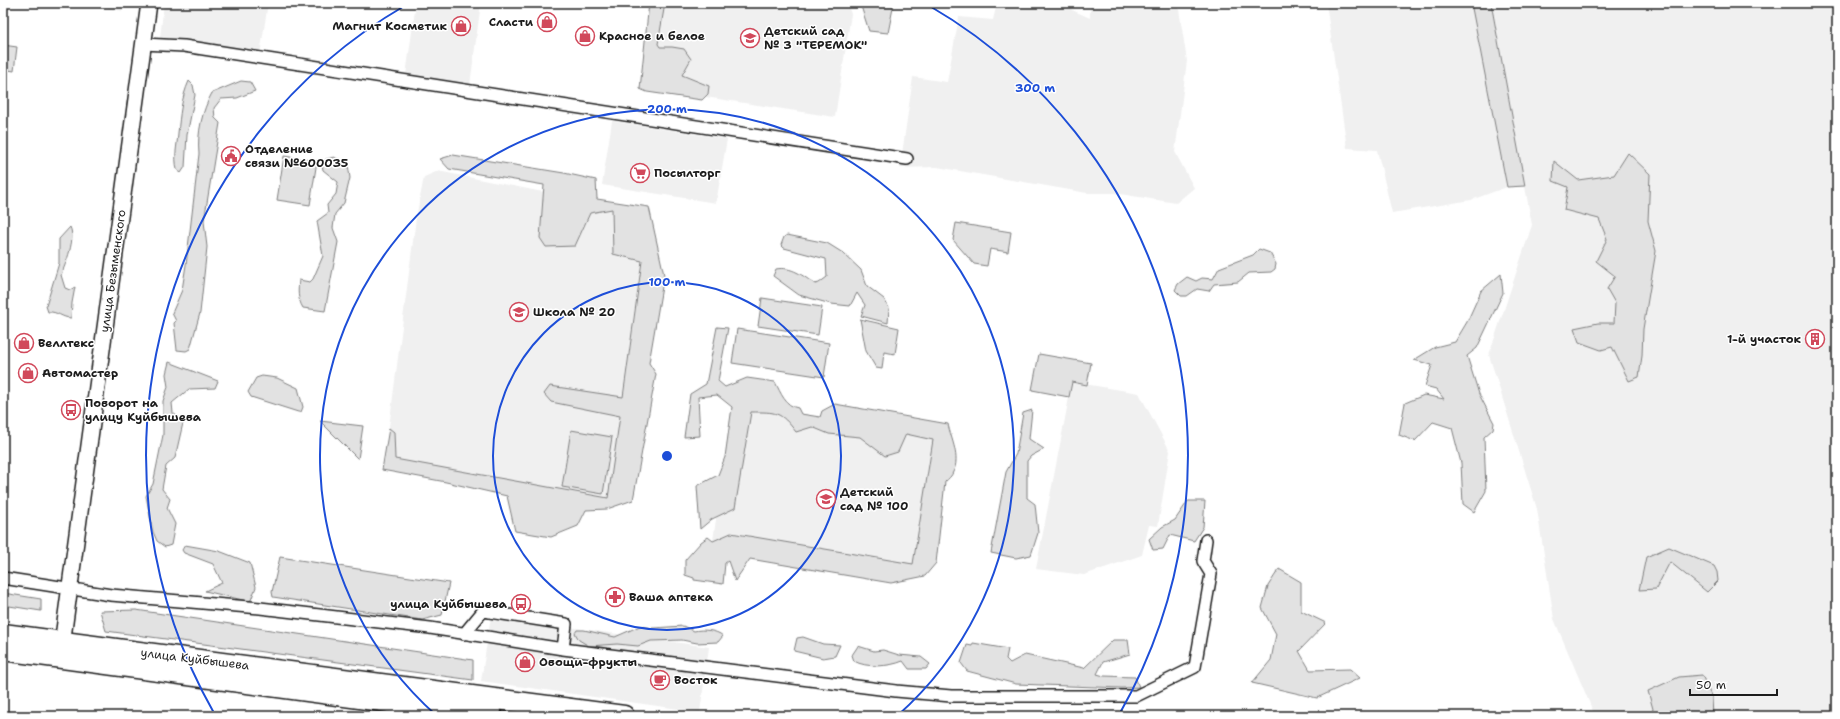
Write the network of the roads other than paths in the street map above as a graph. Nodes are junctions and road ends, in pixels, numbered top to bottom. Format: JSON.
{"nodes":[{"id":1,"x":148,"y":3,"type":"edge"},
{"id":2,"x":143,"y":44,"type":"junction"},
{"id":3,"x":907,"y":159,"type":"dead end"},
{"id":4,"x":1206,"y":540,"type":"dead end"},
{"id":5,"x":3,"y":578,"type":"edge"},
{"id":6,"x":69,"y":588,"type":"junction"},
{"id":7,"x":3,"y":634,"type":"edge"},
{"id":8,"x":464,"y":634,"type":"junction"},
{"id":9,"x":562,"y":649,"type":"junction"},
{"id":10,"x":3,"y":650,"type":"edge"},
{"id":11,"x":61,"y":650,"type":"junction"},
{"id":12,"x":492,"y":716,"type":"edge"},
{"id":13,"x":624,"y":716,"type":"edge"}],
"edges":[{"from":1,"to":2,"type":"main road","name":"улица Безыменского"},
{"from":2,"to":3,"type":"street"},
{"from":2,"to":6,"type":"main road","name":"улица Безыменского"},
{"from":4,"to":9,"type":"street"},
{"from":5,"to":6,"type":"street"},
{"from":6,"to":8,"type":"street"},
{"from":6,"to":11,"type":"main road","name":"улица Безыменского"},
{"from":7,"to":11,"type":"highway","name":"улица Куйбышева"},
{"from":8,"to":9,"type":"street"},
{"from":8,"to":9,"type":"street"},
{"from":10,"to":11,"type":"highway","name":"улица Куйбышева"},
{"from":11,"to":12,"type":"highway","name":"улица Куйбышева"},
{"from":11,"to":13,"type":"highway","name":"улица Куйбышева"}]}
